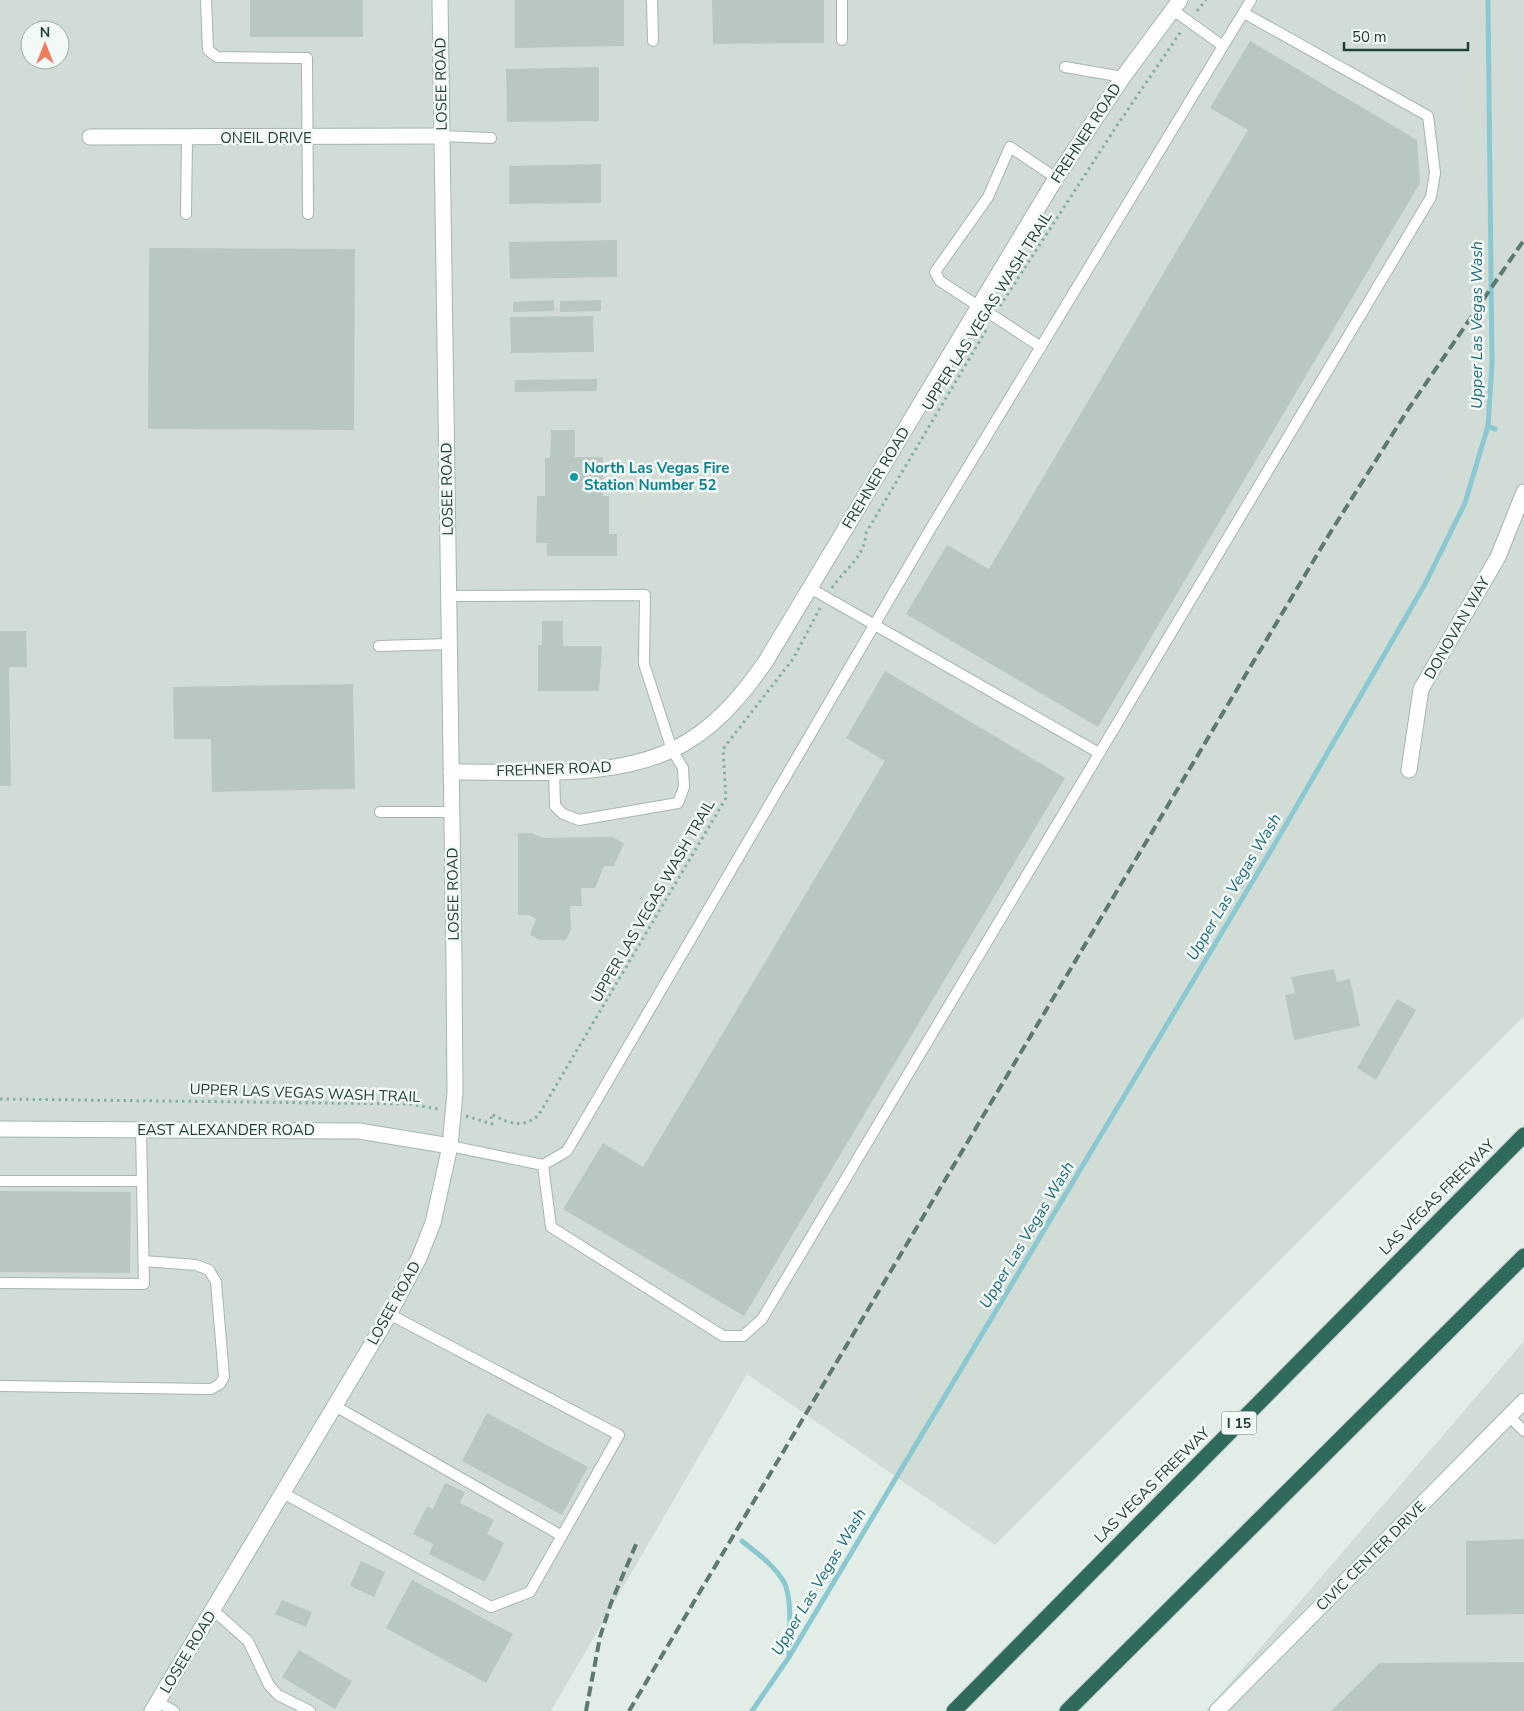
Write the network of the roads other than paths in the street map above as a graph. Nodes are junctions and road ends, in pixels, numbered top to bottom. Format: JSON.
{"nodes":[{"id":1,"x":206,"y":0,"type":"edge"},
{"id":2,"x":440,"y":0,"type":"edge"},
{"id":3,"x":652,"y":0,"type":"edge"},
{"id":4,"x":842,"y":0,"type":"edge"},
{"id":5,"x":1251,"y":0,"type":"edge"},
{"id":6,"x":1177,"y":5,"type":"edge"},
{"id":7,"x":1244,"y":13,"type":"junction"},
{"id":8,"x":842,"y":40,"type":"dead end"},
{"id":9,"x":653,"y":42,"type":"dead end"},
{"id":10,"x":1223,"y":46,"type":"junction"},
{"id":11,"x":1065,"y":67,"type":"dead end"},
{"id":12,"x":1123,"y":77,"type":"junction"},
{"id":13,"x":442,"y":136,"type":"junction"},
{"id":14,"x":90,"y":137,"type":"dead end"},
{"id":15,"x":187,"y":138,"type":"junction"},
{"id":16,"x":307,"y":138,"type":"junction"},
{"id":17,"x":491,"y":138,"type":"dead end"},
{"id":18,"x":1056,"y":178,"type":"junction"},
{"id":19,"x":186,"y":214,"type":"dead end"},
{"id":20,"x":308,"y":214,"type":"dead end"},
{"id":21,"x":979,"y":306,"type":"junction"},
{"id":22,"x":1041,"y":347,"type":"junction"},
{"id":23,"x":1524,"y":492,"type":"edge"},
{"id":24,"x":810,"y":588,"type":"junction"},
{"id":25,"x":449,"y":596,"type":"junction"},
{"id":26,"x":875,"y":624,"type":"junction"},
{"id":27,"x":449,"y":644,"type":"junction"},
{"id":28,"x":379,"y":646,"type":"dead end"},
{"id":29,"x":672,"y":750,"type":"junction"},
{"id":30,"x":1099,"y":753,"type":"junction"},
{"id":31,"x":1409,"y":770,"type":"dead end"},
{"id":32,"x":554,"y":771,"type":"junction"},
{"id":33,"x":451,"y":772,"type":"junction"},
{"id":34,"x":380,"y":812,"type":"dead end"},
{"id":35,"x":452,"y":812,"type":"junction"},
{"id":36,"x":0,"y":1129,"type":"edge"},
{"id":37,"x":141,"y":1130,"type":"junction"},
{"id":38,"x":1524,"y":1135,"type":"edge"},
{"id":39,"x":450,"y":1146,"type":"junction"},
{"id":40,"x":543,"y":1165,"type":"junction"},
{"id":41,"x":0,"y":1180,"type":"edge"},
{"id":42,"x":141,"y":1180,"type":"junction"},
{"id":43,"x":1524,"y":1256,"type":"edge"},
{"id":44,"x":144,"y":1261,"type":"junction"},
{"id":45,"x":0,"y":1283,"type":"edge"},
{"id":46,"x":389,"y":1314,"type":"junction"},
{"id":47,"x":0,"y":1386,"type":"edge"},
{"id":48,"x":1524,"y":1401,"type":"edge"},
{"id":49,"x":335,"y":1406,"type":"junction"},
{"id":50,"x":1509,"y":1416,"type":"junction"},
{"id":51,"x":1524,"y":1432,"type":"edge"},
{"id":52,"x":283,"y":1493,"type":"junction"},
{"id":53,"x":562,"y":1536,"type":"junction"},
{"id":54,"x":213,"y":1610,"type":"junction"},
{"id":55,"x":155,"y":1706,"type":"edge"},
{"id":56,"x":1219,"y":1710,"type":"edge"},
{"id":57,"x":174,"y":1711,"type":"edge"},
{"id":58,"x":310,"y":1711,"type":"edge"},
{"id":59,"x":954,"y":1711,"type":"edge"},
{"id":60,"x":1067,"y":1711,"type":"edge"}],
"edges":[{"from":1,"to":16,"type":"lane"},
{"from":2,"to":13,"type":"street","name":"LOSEE ROAD"},
{"from":3,"to":9,"type":"lane"},
{"from":4,"to":8,"type":"lane"},
{"from":5,"to":7,"type":"lane"},
{"from":6,"to":10,"type":"lane"},
{"from":6,"to":12,"type":"street","name":"FREHNER ROAD"},
{"from":7,"to":10,"type":"lane"},
{"from":7,"to":30,"type":"lane"},
{"from":10,"to":22,"type":"lane"},
{"from":11,"to":12,"type":"lane"},
{"from":12,"to":18,"type":"street","name":"FREHNER ROAD"},
{"from":13,"to":16,"type":"street","name":"ONEIL DRIVE"},
{"from":13,"to":17,"type":"lane"},
{"from":13,"to":25,"type":"street","name":"LOSEE ROAD"},
{"from":14,"to":15,"type":"street","name":"ONEIL DRIVE"},
{"from":15,"to":16,"type":"street","name":"ONEIL DRIVE"},
{"from":15,"to":19,"type":"lane"},
{"from":16,"to":20,"type":"lane"},
{"from":18,"to":21,"type":"street","name":"FREHNER ROAD"},
{"from":18,"to":21,"type":"lane"},
{"from":21,"to":22,"type":"lane"},
{"from":21,"to":24,"type":"street","name":"FREHNER ROAD"},
{"from":22,"to":26,"type":"lane"},
{"from":23,"to":31,"type":"street","name":"DONOVAN WAY"},
{"from":24,"to":26,"type":"lane"},
{"from":24,"to":29,"type":"street","name":"FREHNER ROAD"},
{"from":25,"to":27,"type":"street","name":"LOSEE ROAD"},
{"from":25,"to":29,"type":"lane"},
{"from":26,"to":30,"type":"lane"},
{"from":26,"to":40,"type":"lane"},
{"from":27,"to":28,"type":"lane"},
{"from":27,"to":33,"type":"street","name":"LOSEE ROAD"},
{"from":29,"to":32,"type":"street","name":"FREHNER ROAD"},
{"from":29,"to":32,"type":"lane"},
{"from":30,"to":40,"type":"lane"},
{"from":32,"to":33,"type":"street","name":"FREHNER ROAD"},
{"from":33,"to":35,"type":"street","name":"LOSEE ROAD"},
{"from":34,"to":35,"type":"lane"},
{"from":35,"to":39,"type":"street","name":"LOSEE ROAD"},
{"from":36,"to":37,"type":"street","name":"EAST ALEXANDER ROAD"},
{"from":37,"to":39,"type":"street","name":"EAST ALEXANDER ROAD"},
{"from":37,"to":42,"type":"lane"},
{"from":38,"to":59,"type":"highway","name":"LAS VEGAS FREEWAY","number":"I 15"},
{"from":39,"to":40,"type":"lane"},
{"from":39,"to":46,"type":"street","name":"LOSEE ROAD"},
{"from":41,"to":42,"type":"lane"},
{"from":42,"to":44,"type":"lane"},
{"from":43,"to":60,"type":"highway"},
{"from":44,"to":45,"type":"lane"},
{"from":44,"to":47,"type":"lane"},
{"from":46,"to":49,"type":"street","name":"LOSEE ROAD"},
{"from":46,"to":53,"type":"lane"},
{"from":48,"to":50,"type":"street","name":"CIVIC CENTER DRIVE"},
{"from":49,"to":52,"type":"street","name":"LOSEE ROAD"},
{"from":49,"to":53,"type":"lane"},
{"from":50,"to":51,"type":"lane"},
{"from":50,"to":56,"type":"street","name":"CIVIC CENTER DRIVE"},
{"from":52,"to":53,"type":"lane"},
{"from":52,"to":54,"type":"street","name":"LOSEE ROAD"},
{"from":54,"to":55,"type":"street","name":"LOSEE ROAD"},
{"from":54,"to":58,"type":"lane"},
{"from":55,"to":57,"type":"lane"}]}
